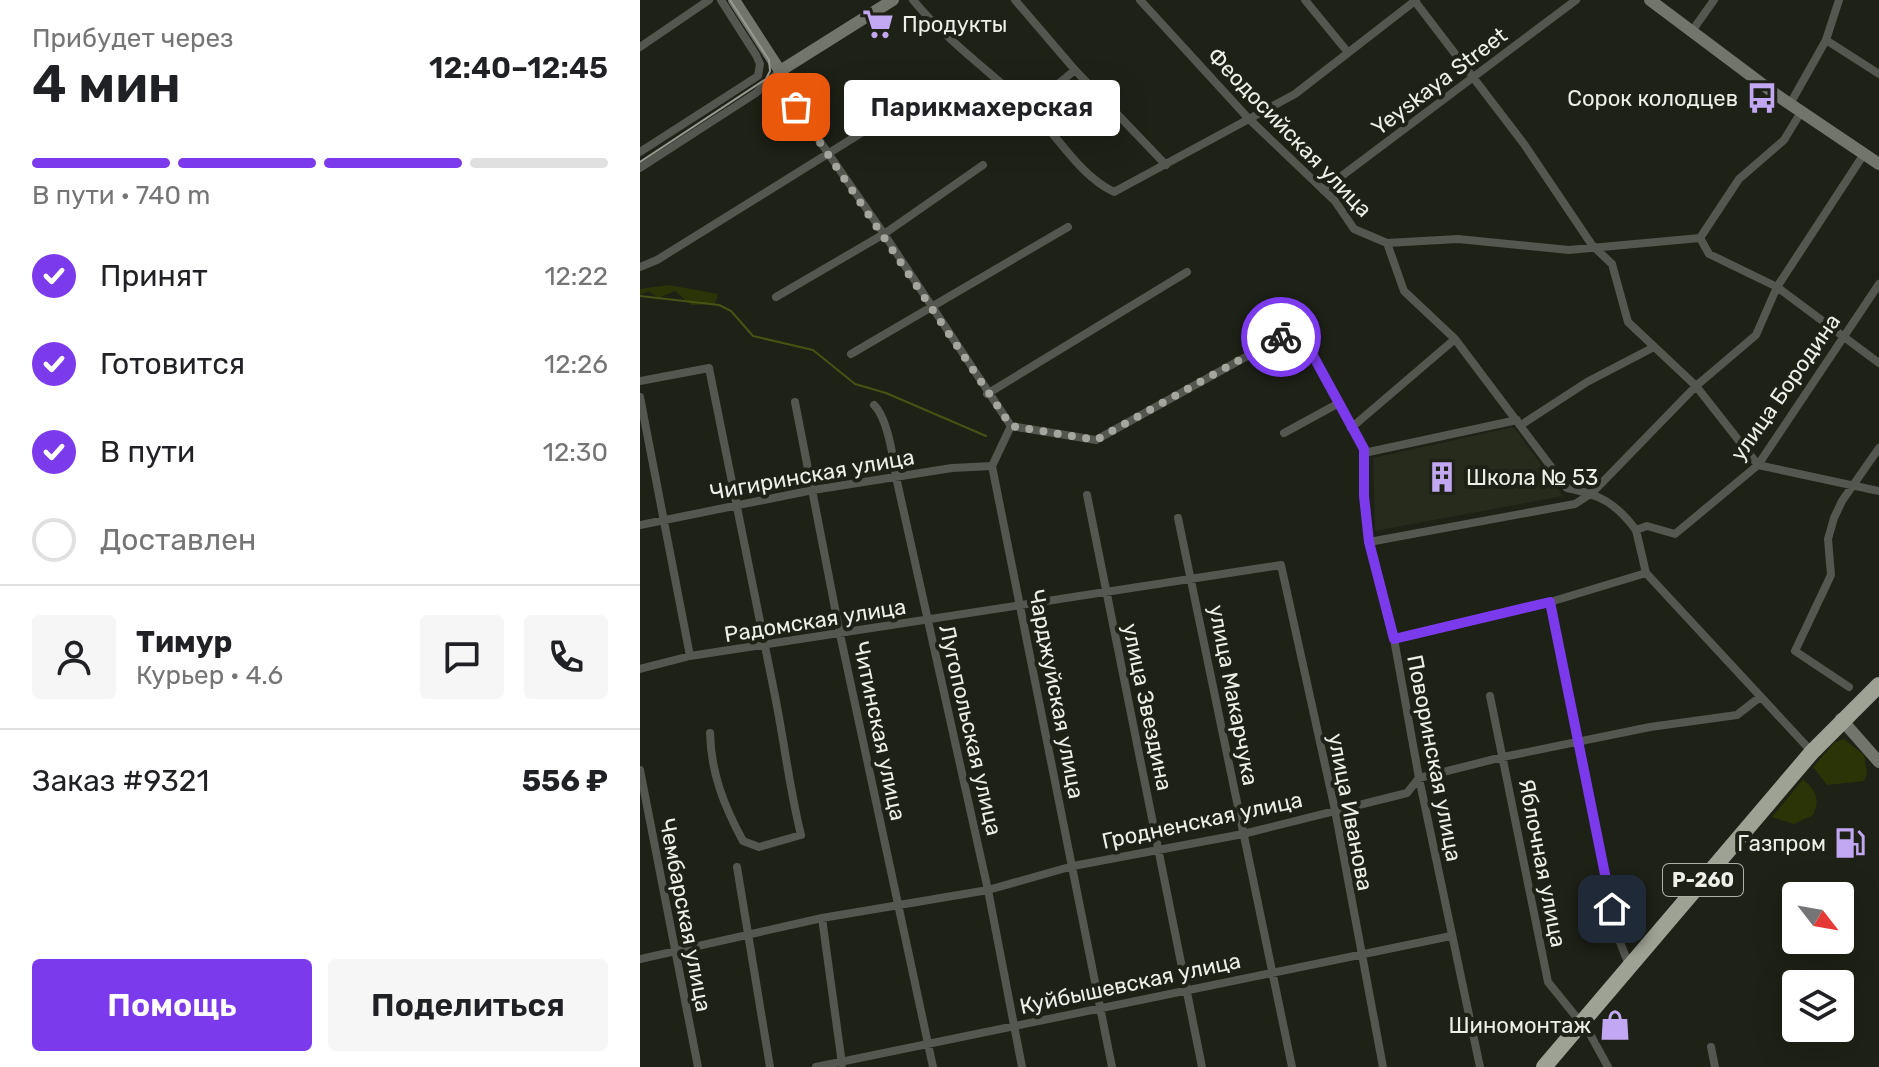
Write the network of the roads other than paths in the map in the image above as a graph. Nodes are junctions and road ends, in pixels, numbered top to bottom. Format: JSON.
{"nodes":[{"id":1,"x":893,"y":0,"type":"edge"},
{"id":2,"x":913,"y":0,"type":"edge"},
{"id":3,"x":1015,"y":0,"type":"edge"},
{"id":4,"x":1140,"y":0,"type":"edge"},
{"id":5,"x":1305,"y":0,"type":"edge"},
{"id":6,"x":1415,"y":0,"type":"edge"},
{"id":7,"x":1576,"y":0,"type":"edge"},
{"id":8,"x":1650,"y":0,"type":"edge"},
{"id":9,"x":1714,"y":0,"type":"edge"},
{"id":10,"x":1839,"y":0,"type":"edge"},
{"id":11,"x":708,"y":2,"type":"edge"},
{"id":12,"x":727,"y":2,"type":"edge"},
{"id":13,"x":1692,"y":31,"type":"junction"},
{"id":14,"x":1826,"y":40,"type":"junction"},
{"id":15,"x":640,"y":47,"type":"edge"},
{"id":16,"x":1346,"y":50,"type":"junction"},
{"id":17,"x":1075,"y":70,"type":"junction"},
{"id":18,"x":780,"y":71,"type":"junction"},
{"id":19,"x":1879,"y":74,"type":"edge"},
{"id":20,"x":1474,"y":77,"type":"junction"},
{"id":21,"x":919,"y":97,"type":"dead end"},
{"id":22,"x":1029,"y":108,"type":"junction"},
{"id":23,"x":1795,"y":108,"type":"junction"},
{"id":24,"x":1248,"y":118,"type":"junction"},
{"id":25,"x":640,"y":152,"type":"edge"},
{"id":26,"x":828,"y":152,"type":"junction"},
{"id":27,"x":1864,"y":154,"type":"junction"},
{"id":28,"x":1879,"y":164,"type":"edge"},
{"id":29,"x":983,"y":165,"type":"dead end"},
{"id":30,"x":1166,"y":165,"type":"junction"},
{"id":31,"x":640,"y":168,"type":"edge"},
{"id":32,"x":1323,"y":190,"type":"junction"},
{"id":33,"x":1068,"y":227,"type":"dead end"},
{"id":34,"x":884,"y":234,"type":"junction"},
{"id":35,"x":1700,"y":238,"type":"junction"},
{"id":36,"x":1387,"y":243,"type":"junction"},
{"id":37,"x":1592,"y":245,"type":"junction"},
{"id":38,"x":640,"y":267,"type":"edge"},
{"id":39,"x":1187,"y":272,"type":"dead end"},
{"id":40,"x":1879,"y":284,"type":"edge"},
{"id":41,"x":1777,"y":287,"type":"junction"},
{"id":42,"x":776,"y":297,"type":"dead end"},
{"id":43,"x":932,"y":310,"type":"junction"},
{"id":44,"x":1455,"y":339,"type":"junction"},
{"id":45,"x":1843,"y":339,"type":"junction"},
{"id":46,"x":1654,"y":347,"type":"junction"},
{"id":47,"x":851,"y":354,"type":"dead end"},
{"id":48,"x":1879,"y":363,"type":"edge"},
{"id":49,"x":640,"y":381,"type":"edge"},
{"id":50,"x":1696,"y":386,"type":"junction"},
{"id":51,"x":987,"y":394,"type":"junction"},
{"id":52,"x":640,"y":397,"type":"edge"},
{"id":53,"x":795,"y":402,"type":"dead end"},
{"id":54,"x":1339,"y":403,"type":"junction"},
{"id":55,"x":874,"y":405,"type":"dead end"},
{"id":56,"x":1519,"y":422,"type":"junction"},
{"id":57,"x":1011,"y":426,"type":"junction"},
{"id":58,"x":1351,"y":428,"type":"junction"},
{"id":59,"x":1284,"y":433,"type":"dead end"},
{"id":60,"x":1879,"y":448,"type":"edge"},
{"id":61,"x":1364,"y":453,"type":"junction"},
{"id":62,"x":1758,"y":465,"type":"junction"},
{"id":63,"x":992,"y":466,"type":"junction"},
{"id":64,"x":896,"y":477,"type":"junction"},
{"id":65,"x":1854,"y":483,"type":"junction"},
{"id":66,"x":813,"y":490,"type":"junction"},
{"id":67,"x":1879,"y":491,"type":"edge"},
{"id":68,"x":1592,"y":493,"type":"junction"},
{"id":69,"x":1087,"y":495,"type":"dead end"},
{"id":70,"x":737,"y":506,"type":"junction"},
{"id":71,"x":1178,"y":518,"type":"dead end"},
{"id":72,"x":661,"y":519,"type":"junction"},
{"id":73,"x":640,"y":525,"type":"edge"},
{"id":74,"x":1636,"y":530,"type":"junction"},
{"id":75,"x":1369,"y":542,"type":"junction"},
{"id":76,"x":1281,"y":565,"type":"joint"},
{"id":77,"x":1646,"y":573,"type":"junction"},
{"id":78,"x":1192,"y":578,"type":"junction"},
{"id":79,"x":1105,"y":591,"type":"junction"},
{"id":80,"x":1550,"y":602,"type":"junction"},
{"id":81,"x":1021,"y":606,"type":"junction"},
{"id":82,"x":928,"y":621,"type":"junction"},
{"id":83,"x":840,"y":634,"type":"junction"},
{"id":84,"x":1394,"y":639,"type":"junction"},
{"id":85,"x":765,"y":647,"type":"junction"},
{"id":86,"x":690,"y":656,"type":"junction"},
{"id":87,"x":640,"y":669,"type":"edge"},
{"id":88,"x":1879,"y":685,"type":"edge"},
{"id":89,"x":1849,"y":687,"type":"dead end"},
{"id":90,"x":1490,"y":696,"type":"dead end"},
{"id":91,"x":1760,"y":697,"type":"junction"},
{"id":92,"x":1841,"y":719,"type":"junction"},
{"id":93,"x":710,"y":733,"type":"dead end"},
{"id":94,"x":1578,"y":740,"type":"junction"},
{"id":95,"x":1812,"y":752,"type":"junction"},
{"id":96,"x":1503,"y":757,"type":"junction"},
{"id":97,"x":1879,"y":762,"type":"edge"},
{"id":98,"x":640,"y":770,"type":"edge"},
{"id":99,"x":1419,"y":778,"type":"junction"},
{"id":100,"x":1335,"y":810,"type":"junction"},
{"id":101,"x":644,"y":812,"type":"edge"},
{"id":102,"x":1243,"y":834,"type":"junction"},
{"id":103,"x":1159,"y":848,"type":"junction"},
{"id":104,"x":1073,"y":866,"type":"junction"},
{"id":105,"x":737,"y":867,"type":"dead end"},
{"id":106,"x":988,"y":890,"type":"junction"},
{"id":107,"x":900,"y":905,"type":"junction"},
{"id":108,"x":822,"y":918,"type":"junction"},
{"id":109,"x":748,"y":935,"type":"junction"},
{"id":110,"x":1451,"y":936,"type":"junction"},
{"id":111,"x":676,"y":952,"type":"junction"},
{"id":112,"x":1360,"y":954,"type":"junction"},
{"id":113,"x":640,"y":959,"type":"edge"},
{"id":114,"x":1629,"y":965,"type":"junction"},
{"id":115,"x":1272,"y":973,"type":"junction"},
{"id":116,"x":1187,"y":989,"type":"junction"},
{"id":117,"x":1101,"y":1007,"type":"junction"},
{"id":118,"x":1580,"y":1023,"type":"junction"},
{"id":119,"x":1014,"y":1025,"type":"junction"},
{"id":120,"x":1564,"y":1041,"type":"junction"},
{"id":121,"x":928,"y":1044,"type":"junction"},
{"id":122,"x":1711,"y":1047,"type":"dead end"},
{"id":123,"x":842,"y":1064,"type":"edge"},
{"id":124,"x":698,"y":1067,"type":"edge"},
{"id":125,"x":770,"y":1067,"type":"edge"},
{"id":126,"x":816,"y":1067,"type":"edge"},
{"id":127,"x":933,"y":1067,"type":"edge"},
{"id":128,"x":1022,"y":1067,"type":"edge"},
{"id":129,"x":1112,"y":1067,"type":"edge"},
{"id":130,"x":1202,"y":1067,"type":"edge"},
{"id":131,"x":1292,"y":1067,"type":"edge"},
{"id":132,"x":1383,"y":1067,"type":"edge"},
{"id":133,"x":1480,"y":1067,"type":"edge"},
{"id":134,"x":1530,"y":1067,"type":"edge"},
{"id":135,"x":1544,"y":1067,"type":"edge"},
{"id":136,"x":1608,"y":1067,"type":"edge"},
{"id":137,"x":1715,"y":1067,"type":"edge"}],
"edges":[{"from":1,"to":18,"type":"street"},
{"from":2,"to":22,"type":"street"},
{"from":3,"to":17,"type":"street"},
{"from":4,"to":24,"type":"street","name":"Феодосийская улица"},
{"from":5,"to":16,"type":"street"},
{"from":6,"to":16,"type":"street"},
{"from":6,"to":20,"type":"street"},
{"from":7,"to":20,"type":"street","name":"Yeyskaya Street"},
{"from":8,"to":13,"type":"street"},
{"from":9,"to":13,"type":"street"},
{"from":10,"to":14,"type":"street"},
{"from":11,"to":12,"type":"street"},
{"from":11,"to":15,"type":"street"},
{"from":12,"to":18,"type":"street"},
{"from":12,"to":25,"type":"street"},
{"from":13,"to":23,"type":"street"},
{"from":14,"to":19,"type":"street"},
{"from":14,"to":23,"type":"street"},
{"from":16,"to":24,"type":"street"},
{"from":17,"to":22,"type":"street"},
{"from":17,"to":30,"type":"street"},
{"from":18,"to":26,"type":"street"},
{"from":18,"to":31,"type":"street"},
{"from":20,"to":32,"type":"street","name":"Yeyskaya Street"},
{"from":20,"to":37,"type":"street"},
{"from":21,"to":26,"type":"street"},
{"from":22,"to":30,"type":"street"},
{"from":23,"to":27,"type":"street"},
{"from":23,"to":35,"type":"street"},
{"from":24,"to":30,"type":"street"},
{"from":24,"to":32,"type":"street","name":"Феодосийская улица"},
{"from":26,"to":34,"type":"street"},
{"from":26,"to":38,"type":"street"},
{"from":27,"to":28,"type":"street"},
{"from":27,"to":41,"type":"street"},
{"from":29,"to":34,"type":"street"},
{"from":32,"to":36,"type":"street","name":"Феодосийская улица"},
{"from":33,"to":43,"type":"street"},
{"from":34,"to":42,"type":"street"},
{"from":34,"to":43,"type":"street"},
{"from":35,"to":37,"type":"street"},
{"from":35,"to":41,"type":"street"},
{"from":36,"to":37,"type":"street"},
{"from":36,"to":44,"type":"street"},
{"from":37,"to":46,"type":"street"},
{"from":39,"to":51,"type":"street"},
{"from":40,"to":45,"type":"street","name":"улица Бородина"},
{"from":41,"to":45,"type":"street"},
{"from":41,"to":50,"type":"street"},
{"from":43,"to":47,"type":"street"},
{"from":43,"to":51,"type":"street"},
{"from":44,"to":56,"type":"street"},
{"from":44,"to":58,"type":"street"},
{"from":45,"to":48,"type":"street"},
{"from":45,"to":62,"type":"street","name":"улица Бородина"},
{"from":46,"to":50,"type":"street"},
{"from":46,"to":56,"type":"street"},
{"from":49,"to":70,"type":"street"},
{"from":50,"to":62,"type":"street"},
{"from":50,"to":68,"type":"street"},
{"from":51,"to":57,"type":"street"},
{"from":52,"to":72,"type":"street"},
{"from":53,"to":66,"type":"street","name":"Читинская улица"},
{"from":54,"to":57,"type":"street","name":"Поворинская улица"},
{"from":54,"to":58,"type":"street","name":"Поворинская улица"},
{"from":54,"to":59,"type":"street"},
{"from":55,"to":64,"type":"street","name":"Лугопольская улица"},
{"from":56,"to":61,"type":"street"},
{"from":56,"to":68,"type":"street"},
{"from":57,"to":63,"type":"street"},
{"from":58,"to":61,"type":"street","name":"Поворинская улица"},
{"from":60,"to":65,"type":"street"},
{"from":61,"to":75,"type":"street","name":"Поворинская улица"},
{"from":62,"to":65,"type":"street"},
{"from":62,"to":74,"type":"street","name":"улица Бородина"},
{"from":63,"to":64,"type":"street","name":"Чигиринская улица"},
{"from":63,"to":81,"type":"street","name":"Чарджуйская улица"},
{"from":64,"to":66,"type":"street","name":"Чигиринская улица"},
{"from":64,"to":82,"type":"street","name":"Лугопольская улица"},
{"from":65,"to":67,"type":"street"},
{"from":65,"to":89,"type":"street"},
{"from":66,"to":70,"type":"street","name":"Чигиринская улица"},
{"from":66,"to":83,"type":"street","name":"Читинская улица"},
{"from":68,"to":74,"type":"street"},
{"from":68,"to":75,"type":"street"},
{"from":69,"to":79,"type":"street","name":"улица Звездина"},
{"from":70,"to":72,"type":"street","name":"Чигиринская улица"},
{"from":70,"to":85,"type":"street"},
{"from":71,"to":78,"type":"street","name":"улица Макарчука"},
{"from":72,"to":73,"type":"street","name":"Чигиринская улица"},
{"from":72,"to":86,"type":"street"},
{"from":74,"to":77,"type":"street"},
{"from":75,"to":84,"type":"street","name":"Поворинская улица"},
{"from":76,"to":78,"type":"street","name":"Радомская улица"},
{"from":76,"to":100,"type":"street","name":"улица Иванова"},
{"from":77,"to":80,"type":"street"},
{"from":77,"to":91,"type":"street"},
{"from":78,"to":79,"type":"street","name":"Радомская улица"},
{"from":78,"to":102,"type":"street","name":"улица Макарчука"},
{"from":79,"to":81,"type":"street","name":"Радомская улица"},
{"from":79,"to":103,"type":"street","name":"улица Звездина"},
{"from":80,"to":84,"type":"street"},
{"from":80,"to":94,"type":"street"},
{"from":81,"to":82,"type":"street","name":"Радомская улица"},
{"from":81,"to":104,"type":"street","name":"Чарджуйская улица"},
{"from":82,"to":83,"type":"street","name":"Радомская улица"},
{"from":82,"to":106,"type":"street","name":"Лугопольская улица"},
{"from":83,"to":85,"type":"street","name":"Радомская улица"},
{"from":83,"to":107,"type":"street","name":"Читинская улица"},
{"from":84,"to":99,"type":"street","name":"Поворинская улица"},
{"from":85,"to":86,"type":"street","name":"Радомская улица"},
{"from":85,"to":93,"type":"street"},
{"from":86,"to":87,"type":"street","name":"Радомская улица"},
{"from":88,"to":92,"type":"highway","number":"Р-260"},
{"from":90,"to":96,"type":"street","name":"Яблочная улица"},
{"from":91,"to":94,"type":"street","name":"Гродненская улица"},
{"from":91,"to":95,"type":"street"},
{"from":92,"to":95,"type":"highway","number":"Р-260"},
{"from":92,"to":97,"type":"street"},
{"from":94,"to":96,"type":"street","name":"Гродненская улица"},
{"from":94,"to":114,"type":"street"},
{"from":95,"to":114,"type":"highway","number":"Р-260"},
{"from":96,"to":99,"type":"street","name":"Гродненская улица"},
{"from":96,"to":118,"type":"street","name":"Яблочная улица"},
{"from":98,"to":101,"type":"street","name":"Чембарская улица"},
{"from":99,"to":100,"type":"street","name":"Гродненская улица"},
{"from":99,"to":110,"type":"street","name":"Поворинская улица"},
{"from":100,"to":102,"type":"street","name":"Гродненская улица"},
{"from":100,"to":112,"type":"street","name":"улица Иванова"},
{"from":101,"to":111,"type":"street","name":"Чембарская улица"},
{"from":102,"to":103,"type":"street","name":"Гродненская улица"},
{"from":102,"to":115,"type":"street","name":"улица Макарчука"},
{"from":103,"to":104,"type":"street","name":"Гродненская улица"},
{"from":103,"to":116,"type":"street","name":"улица Звездина"},
{"from":104,"to":106,"type":"street","name":"Гродненская улица"},
{"from":104,"to":117,"type":"street","name":"Чарджуйская улица"},
{"from":105,"to":109,"type":"street"},
{"from":106,"to":107,"type":"street","name":"Гродненская улица"},
{"from":106,"to":119,"type":"street","name":"Лугопольская улица"},
{"from":107,"to":108,"type":"street","name":"Гродненская улица"},
{"from":107,"to":121,"type":"street","name":"Читинская улица"},
{"from":108,"to":109,"type":"street","name":"Гродненская улица"},
{"from":108,"to":123,"type":"street"},
{"from":109,"to":111,"type":"street","name":"Гродненская улица"},
{"from":109,"to":125,"type":"street"},
{"from":110,"to":112,"type":"street","name":"Куйбышевская улица"},
{"from":110,"to":133,"type":"street","name":"Поворинская улица"},
{"from":111,"to":113,"type":"street","name":"Гродненская улица"},
{"from":111,"to":124,"type":"street","name":"Чембарская улица"},
{"from":112,"to":115,"type":"street","name":"Куйбышевская улица"},
{"from":112,"to":132,"type":"street","name":"улица Иванова"},
{"from":114,"to":118,"type":"highway","number":"Р-260"},
{"from":115,"to":116,"type":"street","name":"Куйбышевская улица"},
{"from":115,"to":131,"type":"street","name":"улица Макарчука"},
{"from":116,"to":117,"type":"street","name":"Куйбышевская улица"},
{"from":116,"to":130,"type":"street","name":"улица Звездина"},
{"from":117,"to":119,"type":"street","name":"Куйбышевская улица"},
{"from":117,"to":129,"type":"street","name":"Чарджуйская улица"},
{"from":118,"to":120,"type":"highway","number":"Р-260"},
{"from":118,"to":136,"type":"street","name":"Яблочная улица"},
{"from":119,"to":121,"type":"street","name":"Куйбышевская улица"},
{"from":119,"to":128,"type":"street","name":"Лугопольская улица"},
{"from":120,"to":134,"type":"highway","number":"Р-260"},
{"from":120,"to":135,"type":"highway","number":"Р-260"},
{"from":121,"to":123,"type":"street","name":"Куйбышевская улица"},
{"from":121,"to":127,"type":"street","name":"Читинская улица"},
{"from":122,"to":137,"type":"street"},
{"from":123,"to":126,"type":"street","name":"Куйбышевская улица"}]}
